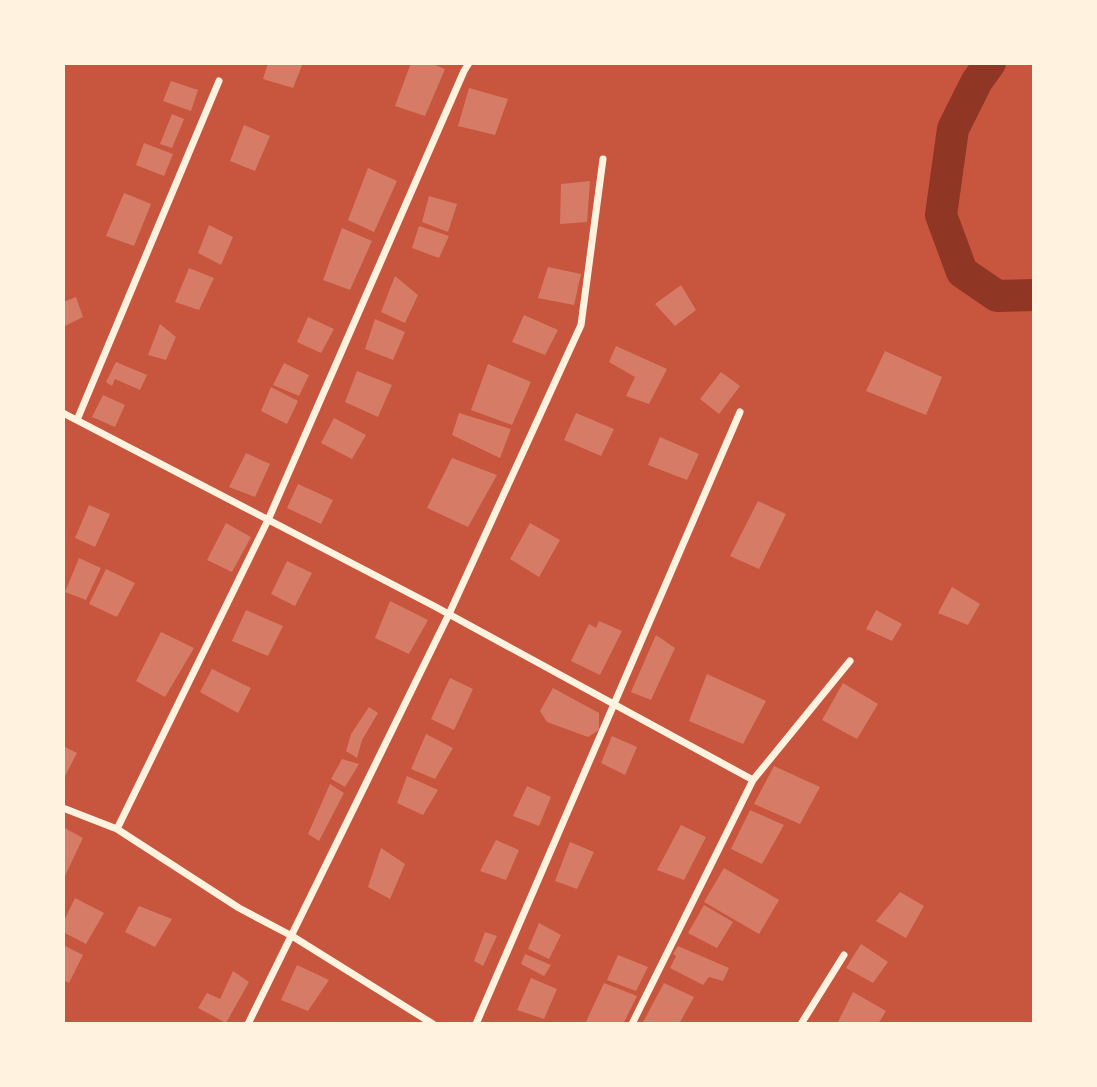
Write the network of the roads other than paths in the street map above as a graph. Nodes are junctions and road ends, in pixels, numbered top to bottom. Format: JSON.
{"nodes":[{"id":1,"x":469,"y":63,"type":"edge"},
{"id":2,"x":219,"y":81,"type":"dead end"},
{"id":3,"x":603,"y":159,"type":"dead end"},
{"id":4,"x":740,"y":412,"type":"dead end"},
{"id":5,"x":63,"y":413,"type":"edge"},
{"id":6,"x":77,"y":420,"type":"junction"},
{"id":7,"x":268,"y":520,"type":"junction"},
{"id":8,"x":449,"y":614,"type":"junction"},
{"id":9,"x":849,"y":661,"type":"dead end"},
{"id":10,"x":615,"y":704,"type":"junction"},
{"id":11,"x":752,"y":780,"type":"junction"},
{"id":12,"x":63,"y":808,"type":"edge"},
{"id":13,"x":117,"y":829,"type":"junction"},
{"id":14,"x":292,"y":936,"type":"junction"},
{"id":15,"x":844,"y":955,"type":"dead end"},
{"id":16,"x":248,"y":1024,"type":"edge"},
{"id":17,"x":433,"y":1024,"type":"edge"},
{"id":18,"x":476,"y":1024,"type":"edge"},
{"id":19,"x":632,"y":1024,"type":"edge"},
{"id":20,"x":801,"y":1024,"type":"edge"}],
"edges":[{"from":1,"to":7,"type":"street"},
{"from":2,"to":6,"type":"street"},
{"from":3,"to":8,"type":"street"},
{"from":4,"to":10,"type":"street"},
{"from":5,"to":6,"type":"street"},
{"from":6,"to":7,"type":"street"},
{"from":7,"to":8,"type":"street"},
{"from":7,"to":13,"type":"street"},
{"from":8,"to":10,"type":"street"},
{"from":8,"to":14,"type":"street"},
{"from":9,"to":11,"type":"street"},
{"from":10,"to":11,"type":"street"},
{"from":10,"to":18,"type":"street"},
{"from":11,"to":19,"type":"street"},
{"from":12,"to":13,"type":"street"},
{"from":13,"to":14,"type":"street"},
{"from":14,"to":16,"type":"street"},
{"from":14,"to":17,"type":"street"},
{"from":15,"to":20,"type":"street"}]}
